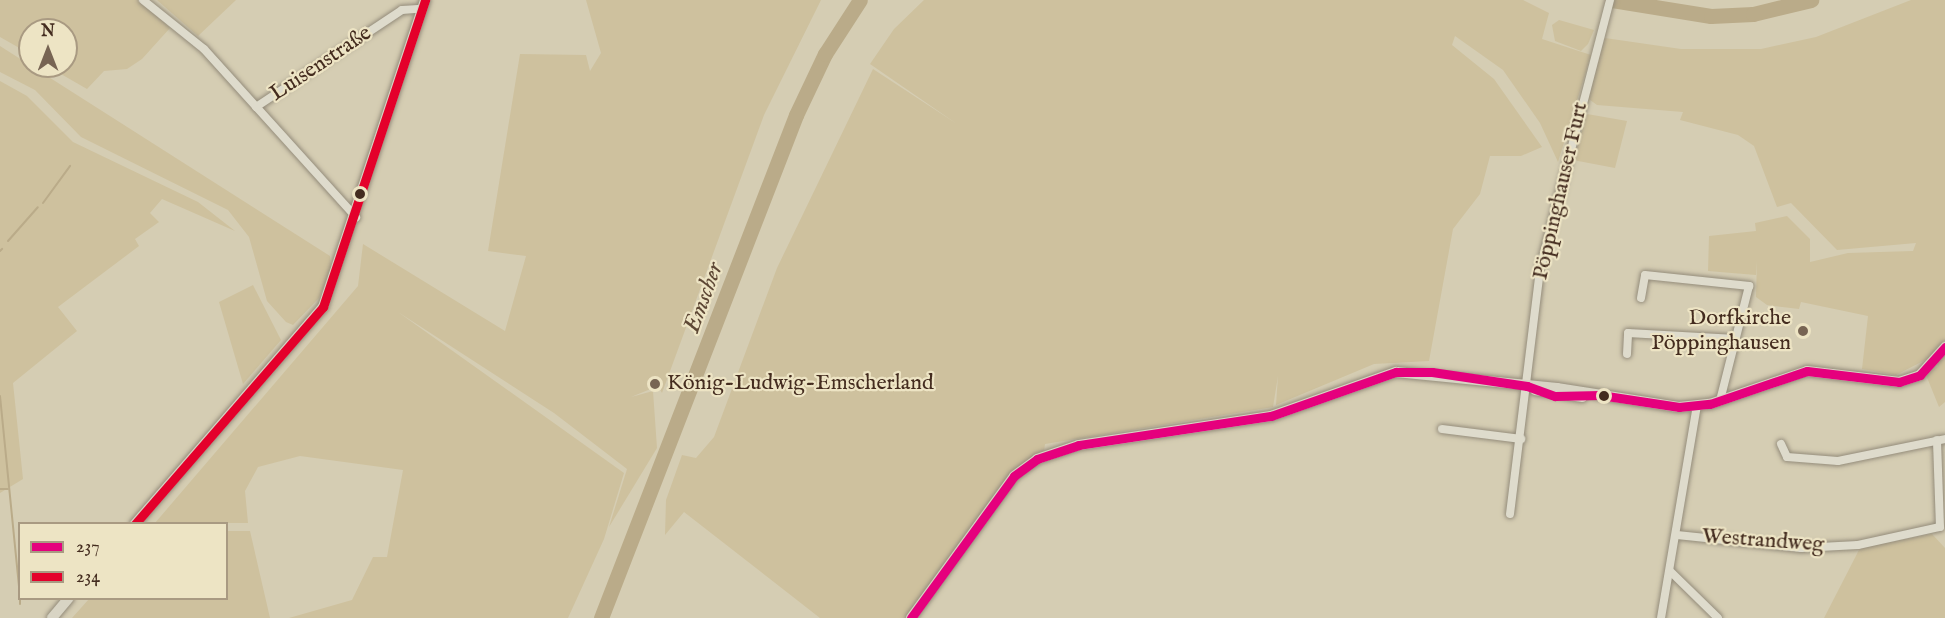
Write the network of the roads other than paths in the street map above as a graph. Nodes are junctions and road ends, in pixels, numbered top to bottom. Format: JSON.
{"nodes":[{"id":1,"x":143,"y":0,"type":"edge"},
{"id":2,"x":1610,"y":0,"type":"edge"},
{"id":3,"x":422,"y":5,"type":"edge"},
{"id":4,"x":256,"y":108,"type":"junction"},
{"id":5,"x":356,"y":218,"type":"junction"},
{"id":6,"x":1641,"y":298,"type":"dead end"},
{"id":7,"x":1736,"y":339,"type":"junction"},
{"id":8,"x":1945,"y":347,"type":"edge"},
{"id":9,"x":1627,"y":354,"type":"dead end"},
{"id":10,"x":1527,"y":386,"type":"junction"},
{"id":11,"x":1720,"y":401,"type":"junction"},
{"id":12,"x":1697,"y":406,"type":"junction"},
{"id":13,"x":1442,"y":429,"type":"dead end"},
{"id":14,"x":1521,"y":439,"type":"junction"},
{"id":15,"x":1941,"y":439,"type":"edge"},
{"id":16,"x":1781,"y":444,"type":"dead end"},
{"id":17,"x":1510,"y":514,"type":"dead end"},
{"id":18,"x":137,"y":522,"type":"edge"},
{"id":19,"x":1677,"y":535,"type":"junction"},
{"id":20,"x":1670,"y":571,"type":"junction"},
{"id":21,"x":67,"y":600,"type":"edge"},
{"id":22,"x":52,"y":618,"type":"edge"},
{"id":23,"x":911,"y":618,"type":"edge"},
{"id":24,"x":1662,"y":618,"type":"edge"},
{"id":25,"x":1718,"y":618,"type":"edge"}],
"edges":[{"from":1,"to":4,"type":"street"},
{"from":2,"to":10,"type":"street","name":"Pöppinghauser Furt"},
{"from":3,"to":4,"type":"street","name":"Luisenstraße"},
{"from":3,"to":5,"type":"main road"},
{"from":4,"to":5,"type":"street"},
{"from":5,"to":18,"type":"main road"},
{"from":6,"to":7,"type":"street"},
{"from":7,"to":9,"type":"street"},
{"from":7,"to":11,"type":"street"},
{"from":8,"to":11,"type":"main road"},
{"from":10,"to":12,"type":"main road"},
{"from":10,"to":14,"type":"street","name":"Pöppinghauser Furt"},
{"from":10,"to":23,"type":"main road"},
{"from":11,"to":12,"type":"main road"},
{"from":12,"to":19,"type":"street"},
{"from":13,"to":14,"type":"street"},
{"from":14,"to":17,"type":"street","name":"Pöppinghauser Furt"},
{"from":15,"to":16,"type":"street","name":"Westrandweg"},
{"from":15,"to":19,"type":"street","name":"Westrandweg"},
{"from":19,"to":20,"type":"street"},
{"from":20,"to":24,"type":"street"},
{"from":20,"to":25,"type":"street"},
{"from":21,"to":22,"type":"main road"}]}
